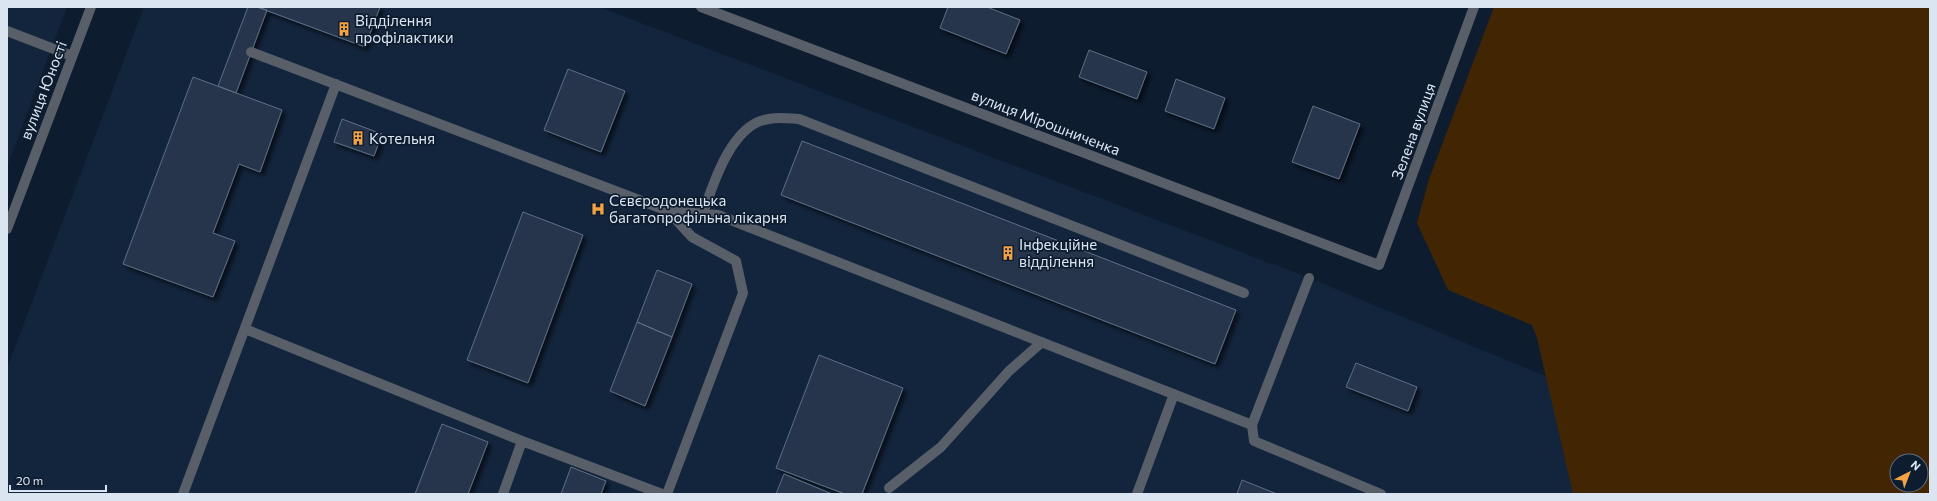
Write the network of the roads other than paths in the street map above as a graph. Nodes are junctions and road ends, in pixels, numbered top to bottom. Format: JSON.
{"nodes":[{"id":1,"x":91,"y":7,"type":"edge"},
{"id":2,"x":701,"y":7,"type":"edge"},
{"id":3,"x":1474,"y":7,"type":"edge"},
{"id":4,"x":7,"y":31,"type":"edge"},
{"id":5,"x":251,"y":52,"type":"dead end"},
{"id":6,"x":72,"y":56,"type":"junction"},
{"id":7,"x":336,"y":84,"type":"junction"},
{"id":8,"x":668,"y":211,"type":"junction"},
{"id":9,"x":703,"y":213,"type":"junction"},
{"id":10,"x":7,"y":229,"type":"edge"},
{"id":11,"x":1380,"y":265,"type":"joint"},
{"id":12,"x":1309,"y":278,"type":"dead end"},
{"id":13,"x":1244,"y":293,"type":"dead end"},
{"id":14,"x":245,"y":329,"type":"junction"},
{"id":15,"x":1042,"y":342,"type":"junction"},
{"id":16,"x":1174,"y":394,"type":"junction"},
{"id":17,"x":1252,"y":425,"type":"junction"},
{"id":18,"x":522,"y":441,"type":"junction"},
{"id":19,"x":889,"y":488,"type":"dead end"},
{"id":20,"x":183,"y":494,"type":"edge"},
{"id":21,"x":503,"y":494,"type":"edge"},
{"id":22,"x":662,"y":494,"type":"edge"},
{"id":23,"x":667,"y":494,"type":"edge"},
{"id":24,"x":1138,"y":494,"type":"edge"},
{"id":25,"x":1381,"y":494,"type":"edge"}],
"edges":[{"from":1,"to":6,"type":"street","name":"вулиця Юності"},
{"from":2,"to":11,"type":"street","name":"вулиця Мірошниченка"},
{"from":3,"to":11,"type":"street","name":"Зелена вулиця"},
{"from":4,"to":6,"type":"street"},
{"from":5,"to":7,"type":"street"},
{"from":6,"to":10,"type":"street","name":"вулиця Юності"},
{"from":7,"to":8,"type":"street"},
{"from":7,"to":14,"type":"street"},
{"from":8,"to":9,"type":"street"},
{"from":8,"to":23,"type":"street"},
{"from":9,"to":13,"type":"street"},
{"from":9,"to":15,"type":"street"},
{"from":12,"to":17,"type":"street"},
{"from":14,"to":18,"type":"street"},
{"from":14,"to":20,"type":"street"},
{"from":15,"to":16,"type":"street"},
{"from":15,"to":19,"type":"street"},
{"from":16,"to":17,"type":"street"},
{"from":16,"to":24,"type":"street"},
{"from":17,"to":25,"type":"street"},
{"from":18,"to":21,"type":"street"},
{"from":18,"to":22,"type":"street"}]}
